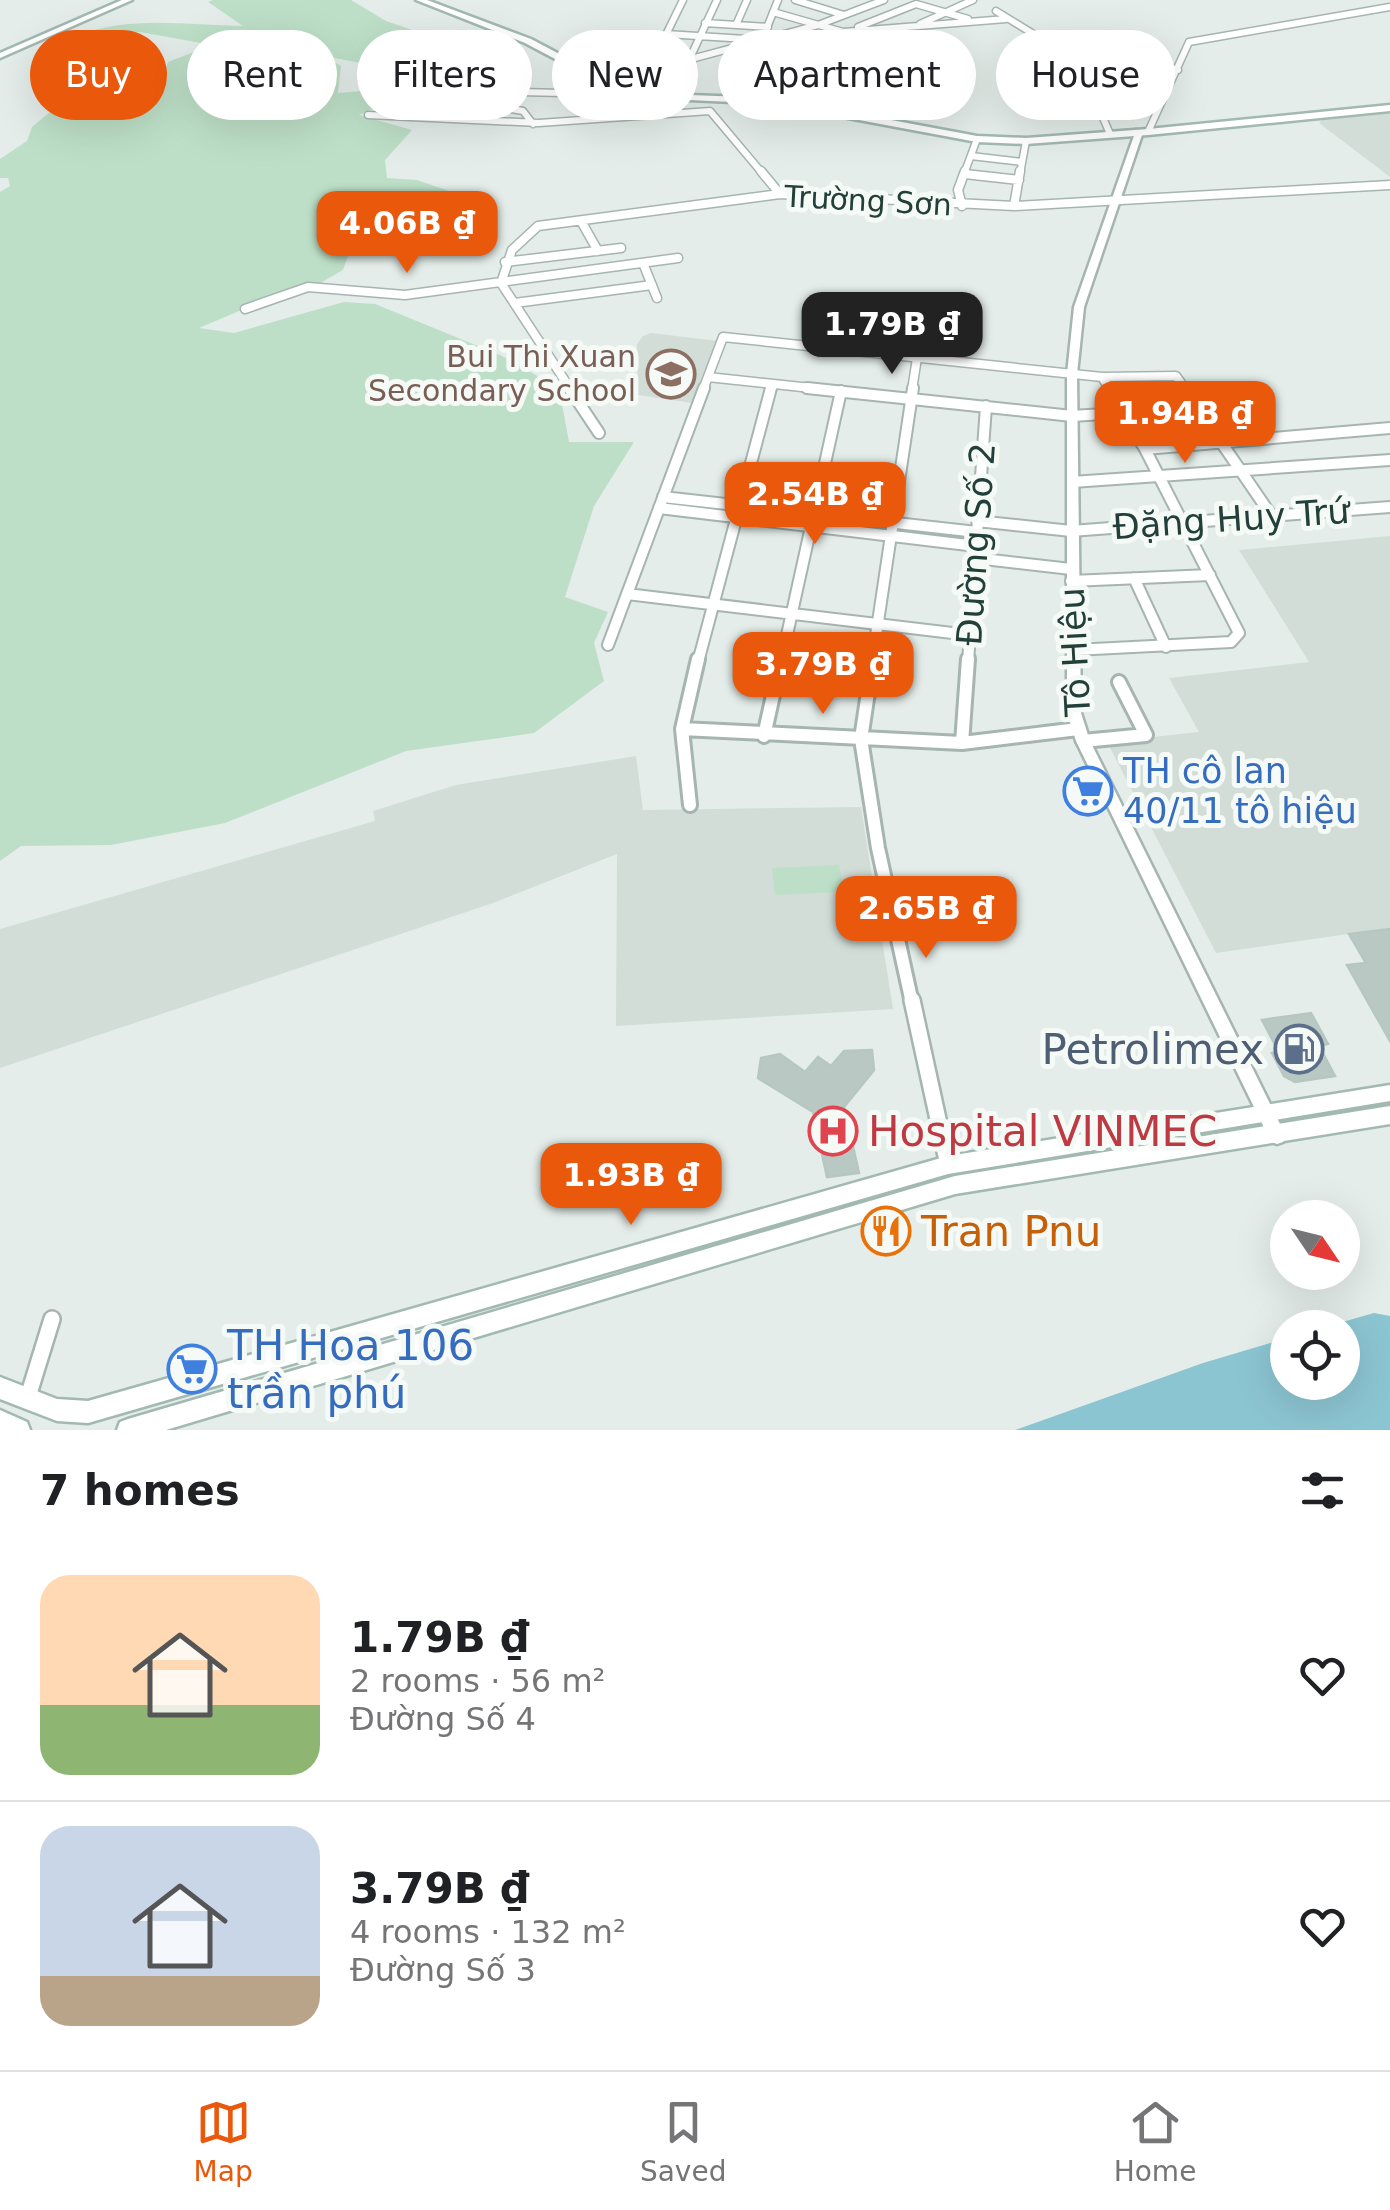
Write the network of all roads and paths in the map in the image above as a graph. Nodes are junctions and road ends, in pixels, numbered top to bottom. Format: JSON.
{"nodes":[{"id":1,"x":128,"y":0,"type":"edge"},
{"id":2,"x":420,"y":0,"type":"edge"},
{"id":3,"x":683,"y":0,"type":"edge"},
{"id":4,"x":717,"y":0,"type":"edge"},
{"id":5,"x":747,"y":0,"type":"edge"},
{"id":6,"x":778,"y":0,"type":"edge"},
{"id":7,"x":795,"y":0,"type":"edge"},
{"id":8,"x":835,"y":0,"type":"edge"},
{"id":9,"x":884,"y":0,"type":"edge"},
{"id":10,"x":973,"y":0,"type":"edge"},
{"id":11,"x":818,"y":7,"type":"junction"},
{"id":12,"x":1390,"y":7,"type":"edge"},
{"id":13,"x":996,"y":11,"type":"dead end"},
{"id":14,"x":774,"y":12,"type":"junction"},
{"id":15,"x":946,"y":12,"type":"junction"},
{"id":16,"x":846,"y":15,"type":"junction"},
{"id":17,"x":1006,"y":19,"type":"junction"},
{"id":18,"x":975,"y":22,"type":"junction"},
{"id":19,"x":706,"y":23,"type":"junction"},
{"id":20,"x":870,"y":23,"type":"junction"},
{"id":21,"x":736,"y":25,"type":"junction"},
{"id":22,"x":818,"y":25,"type":"junction"},
{"id":23,"x":768,"y":27,"type":"junction"},
{"id":24,"x":912,"y":28,"type":"junction"},
{"id":25,"x":668,"y":30,"type":"edge"},
{"id":26,"x":767,"y":30,"type":"edge"},
{"id":27,"x":799,"y":30,"type":"edge"},
{"id":28,"x":837,"y":30,"type":"edge"},
{"id":29,"x":850,"y":30,"type":"edge"},
{"id":30,"x":891,"y":30,"type":"joint"},
{"id":31,"x":700,"y":36,"type":"junction"},
{"id":32,"x":718,"y":37,"type":"edge"},
{"id":33,"x":698,"y":42,"type":"edge"},
{"id":34,"x":552,"y":54,"type":"edge"},
{"id":35,"x":0,"y":56,"type":"edge"},
{"id":36,"x":1175,"y":69,"type":"edge"},
{"id":37,"x":1178,"y":70,"type":"junction"},
{"id":38,"x":532,"y":95,"type":"edge"},
{"id":39,"x":544,"y":95,"type":"junction"},
{"id":40,"x":552,"y":95,"type":"edge"},
{"id":41,"x":698,"y":97,"type":"edge"},
{"id":42,"x":704,"y":97,"type":"junction"},
{"id":43,"x":537,"y":103,"type":"dead end"},
{"id":44,"x":1390,"y":108,"type":"edge"},
{"id":45,"x":710,"y":111,"type":"junction"},
{"id":46,"x":427,"y":120,"type":"edge"},
{"id":47,"x":531,"y":120,"type":"edge"},
{"id":48,"x":533,"y":124,"type":"junction"},
{"id":49,"x":1144,"y":132,"type":"junction"},
{"id":50,"x":1110,"y":134,"type":"junction"},
{"id":51,"x":977,"y":139,"type":"junction"},
{"id":52,"x":1026,"y":141,"type":"junction"},
{"id":53,"x":970,"y":156,"type":"junction"},
{"id":54,"x":1022,"y":162,"type":"junction"},
{"id":55,"x":964,"y":174,"type":"junction"},
{"id":56,"x":1019,"y":180,"type":"junction"},
{"id":57,"x":1390,"y":186,"type":"edge"},
{"id":58,"x":780,"y":194,"type":"junction"},
{"id":59,"x":1115,"y":203,"type":"junction"},
{"id":60,"x":962,"y":206,"type":"junction"},
{"id":61,"x":1014,"y":206,"type":"junction"},
{"id":62,"x":581,"y":221,"type":"junction"},
{"id":63,"x":621,"y":248,"type":"dead end"},
{"id":64,"x":598,"y":250,"type":"junction"},
{"id":65,"x":678,"y":258,"type":"dead end"},
{"id":66,"x":505,"y":262,"type":"junction"},
{"id":67,"x":642,"y":263,"type":"junction"},
{"id":68,"x":502,"y":283,"type":"junction"},
{"id":69,"x":652,"y":285,"type":"junction"},
{"id":70,"x":657,"y":298,"type":"dead end"},
{"id":71,"x":514,"y":303,"type":"junction"},
{"id":72,"x":246,"y":308,"type":"dead end"},
{"id":73,"x":917,"y":358,"type":"junction"},
{"id":74,"x":1072,"y":374,"type":"junction"},
{"id":75,"x":1102,"y":377,"type":"junction"},
{"id":76,"x":708,"y":378,"type":"junction"},
{"id":77,"x":772,"y":384,"type":"junction"},
{"id":78,"x":841,"y":391,"type":"junction"},
{"id":79,"x":911,"y":398,"type":"junction"},
{"id":80,"x":986,"y":406,"type":"junction"},
{"id":81,"x":1199,"y":408,"type":"junction"},
{"id":82,"x":1124,"y":413,"type":"junction"},
{"id":83,"x":1072,"y":416,"type":"junction"},
{"id":84,"x":1390,"y":428,"type":"edge"},
{"id":85,"x":599,"y":433,"type":"dead end"},
{"id":86,"x":1222,"y":444,"type":"junction"},
{"id":87,"x":1145,"y":449,"type":"junction"},
{"id":88,"x":1390,"y":460,"type":"edge"},
{"id":89,"x":1241,"y":471,"type":"junction"},
{"id":90,"x":1158,"y":476,"type":"junction"},
{"id":91,"x":1072,"y":482,"type":"junction"},
{"id":92,"x":661,"y":502,"type":"junction"},
{"id":93,"x":1390,"y":507,"type":"edge"},
{"id":94,"x":737,"y":511,"type":"junction"},
{"id":95,"x":1271,"y":516,"type":"junction"},
{"id":96,"x":812,"y":520,"type":"junction"},
{"id":97,"x":894,"y":523,"type":"junction"},
{"id":98,"x":1181,"y":524,"type":"junction"},
{"id":99,"x":977,"y":527,"type":"junction"},
{"id":100,"x":1072,"y":531,"type":"junction"},
{"id":101,"x":892,"y":536,"type":"junction"},
{"id":102,"x":975,"y":552,"type":"junction"},
{"id":103,"x":1210,"y":574,"type":"junction"},
{"id":104,"x":1071,"y":575,"type":"junction"},
{"id":105,"x":1134,"y":578,"type":"junction"},
{"id":106,"x":627,"y":594,"type":"junction"},
{"id":107,"x":710,"y":604,"type":"junction"},
{"id":108,"x":792,"y":614,"type":"junction"},
{"id":109,"x":878,"y":624,"type":"junction"},
{"id":110,"x":970,"y":635,"type":"junction"},
{"id":111,"x":608,"y":645,"type":"dead end"},
{"id":112,"x":1166,"y":647,"type":"junction"},
{"id":113,"x":1074,"y":650,"type":"junction"},
{"id":114,"x":1119,"y":682,"type":"dead end"},
{"id":115,"x":682,"y":730,"type":"junction"},
{"id":116,"x":1080,"y":735,"type":"junction"},
{"id":117,"x":764,"y":736,"type":"junction"},
{"id":118,"x":861,"y":739,"type":"junction"},
{"id":119,"x":962,"y":742,"type":"junction"},
{"id":120,"x":690,"y":805,"type":"dead end"},
{"id":121,"x":1390,"y":1093,"type":"edge"},
{"id":122,"x":1266,"y":1114,"type":"junction"},
{"id":123,"x":1390,"y":1115,"type":"edge"},
{"id":124,"x":1277,"y":1136,"type":"junction"},
{"id":125,"x":951,"y":1175,"type":"junction"},
{"id":126,"x":52,"y":1319,"type":"dead end"},
{"id":127,"x":0,"y":1388,"type":"edge"},
{"id":128,"x":26,"y":1400,"type":"junction"},
{"id":129,"x":0,"y":1422,"type":"edge"},
{"id":130,"x":19,"y":1430,"type":"edge"},
{"id":131,"x":128,"y":1430,"type":"edge"}],
"edges":[{"from":1,"to":35,"type":"main road"},
{"from":2,"to":34,"type":"main road"},
{"from":3,"to":25,"type":"street"},
{"from":4,"to":19,"type":"street"},
{"from":5,"to":21,"type":"street"},
{"from":6,"to":14,"type":"street"},
{"from":7,"to":11,"type":"street"},
{"from":8,"to":11,"type":"street"},
{"from":9,"to":16,"type":"street"},
{"from":10,"to":15,"type":"street"},
{"from":11,"to":16,"type":"street"},
{"from":12,"to":37,"type":"street"},
{"from":13,"to":17,"type":"street"},
{"from":14,"to":22,"type":"street"},
{"from":14,"to":23,"type":"street"},
{"from":15,"to":18,"type":"street"},
{"from":15,"to":20,"type":"street"},
{"from":15,"to":24,"type":"street"},
{"from":16,"to":20,"type":"street"},
{"from":16,"to":22,"type":"street"},
{"from":17,"to":18,"type":"street"},
{"from":17,"to":50,"type":"street"},
{"from":18,"to":24,"type":"street"},
{"from":19,"to":21,"type":"street"},
{"from":19,"to":31,"type":"street"},
{"from":20,"to":29,"type":"street"},
{"from":20,"to":30,"type":"street"},
{"from":21,"to":23,"type":"street"},
{"from":22,"to":27,"type":"street"},
{"from":22,"to":28,"type":"street"},
{"from":23,"to":26,"type":"street"},
{"from":24,"to":30,"type":"street"},
{"from":31,"to":32,"type":"street"},
{"from":31,"to":33,"type":"street"},
{"from":36,"to":37,"type":"street"},
{"from":37,"to":49,"type":"street"},
{"from":38,"to":39,"type":"street"},
{"from":39,"to":40,"type":"street"},
{"from":39,"to":43,"type":"street"},
{"from":41,"to":42,"type":"main road"},
{"from":42,"to":45,"type":"street"},
{"from":42,"to":51,"type":"main road"},
{"from":44,"to":49,"type":"main road"},
{"from":45,"to":48,"type":"street"},
{"from":45,"to":58,"type":"street"},
{"from":46,"to":48,"type":"street"},
{"from":47,"to":48,"type":"street"},
{"from":49,"to":50,"type":"main road"},
{"from":49,"to":59,"type":"street","name":"Tô Hiệu"},
{"from":50,"to":52,"type":"main road"},
{"from":51,"to":52,"type":"main road"},
{"from":51,"to":53,"type":"street"},
{"from":52,"to":54,"type":"street"},
{"from":53,"to":54,"type":"street"},
{"from":53,"to":55,"type":"street"},
{"from":54,"to":56,"type":"street"},
{"from":55,"to":56,"type":"street"},
{"from":55,"to":60,"type":"street"},
{"from":56,"to":61,"type":"street"},
{"from":57,"to":59,"type":"street","name":"Trường Sơn"},
{"from":58,"to":60,"type":"street","name":"Trường Sơn"},
{"from":58,"to":62,"type":"street","name":"Trường Sơn"},
{"from":59,"to":61,"type":"street","name":"Trường Sơn"},
{"from":59,"to":74,"type":"street","name":"Tô Hiệu"},
{"from":60,"to":61,"type":"street","name":"Trường Sơn"},
{"from":62,"to":64,"type":"street"},
{"from":62,"to":66,"type":"street","name":"Trường Sơn"},
{"from":63,"to":64,"type":"street"},
{"from":64,"to":66,"type":"street"},
{"from":65,"to":67,"type":"street"},
{"from":66,"to":68,"type":"street"},
{"from":67,"to":68,"type":"street"},
{"from":67,"to":69,"type":"street"},
{"from":68,"to":71,"type":"street"},
{"from":68,"to":72,"type":"street"},
{"from":69,"to":70,"type":"street"},
{"from":69,"to":71,"type":"street"},
{"from":71,"to":85,"type":"street"},
{"from":73,"to":74,"type":"street"},
{"from":73,"to":76,"type":"street"},
{"from":73,"to":79,"type":"street"},
{"from":74,"to":75,"type":"street"},
{"from":74,"to":83,"type":"street","name":"Tô Hiệu"},
{"from":75,"to":81,"type":"street"},
{"from":75,"to":82,"type":"street"},
{"from":76,"to":77,"type":"street"},
{"from":76,"to":92,"type":"street"},
{"from":77,"to":78,"type":"street"},
{"from":77,"to":94,"type":"street"},
{"from":78,"to":79,"type":"street"},
{"from":78,"to":96,"type":"street"},
{"from":79,"to":80,"type":"street"},
{"from":79,"to":97,"type":"street"},
{"from":80,"to":83,"type":"street"},
{"from":80,"to":99,"type":"street","name":"Đường Số 2"},
{"from":81,"to":82,"type":"street"},
{"from":81,"to":86,"type":"street"},
{"from":82,"to":83,"type":"street"},
{"from":82,"to":87,"type":"street"},
{"from":83,"to":91,"type":"street","name":"Tô Hiệu"},
{"from":84,"to":86,"type":"street"},
{"from":86,"to":87,"type":"street"},
{"from":86,"to":89,"type":"street"},
{"from":87,"to":90,"type":"street"},
{"from":88,"to":89,"type":"street"},
{"from":89,"to":90,"type":"street"},
{"from":89,"to":95,"type":"street"},
{"from":90,"to":91,"type":"street"},
{"from":90,"to":98,"type":"street"},
{"from":91,"to":100,"type":"street","name":"Tô Hiệu"},
{"from":92,"to":94,"type":"street"},
{"from":92,"to":106,"type":"street"},
{"from":93,"to":95,"type":"street","name":"Đặng Huy Trứ"},
{"from":94,"to":96,"type":"street"},
{"from":94,"to":107,"type":"street"},
{"from":95,"to":98,"type":"street","name":"Đặng Huy Trứ"},
{"from":96,"to":97,"type":"street","name":"Đặng Huy Trứ"},
{"from":96,"to":101,"type":"street"},
{"from":96,"to":108,"type":"street"},
{"from":97,"to":99,"type":"street","name":"Đặng Huy Trứ"},
{"from":97,"to":101,"type":"street"},
{"from":98,"to":100,"type":"street","name":"Đặng Huy Trứ"},
{"from":98,"to":103,"type":"street"},
{"from":99,"to":100,"type":"street","name":"Đặng Huy Trứ"},
{"from":99,"to":102,"type":"street","name":"Đường Số 2"},
{"from":100,"to":104,"type":"street","name":"Tô Hiệu"},
{"from":101,"to":102,"type":"street"},
{"from":101,"to":109,"type":"street"},
{"from":102,"to":104,"type":"street"},
{"from":102,"to":110,"type":"street","name":"Đường Số 2"},
{"from":103,"to":105,"type":"street"},
{"from":103,"to":112,"type":"street"},
{"from":104,"to":105,"type":"street"},
{"from":104,"to":113,"type":"street","name":"Tô Hiệu"},
{"from":105,"to":112,"type":"street"},
{"from":106,"to":107,"type":"street"},
{"from":106,"to":111,"type":"street"},
{"from":107,"to":108,"type":"street"},
{"from":107,"to":115,"type":"street"},
{"from":108,"to":109,"type":"street"},
{"from":108,"to":117,"type":"street"},
{"from":109,"to":110,"type":"street"},
{"from":109,"to":118,"type":"street"},
{"from":110,"to":119,"type":"street","name":"Đường Số 2"},
{"from":112,"to":113,"type":"street"},
{"from":113,"to":116,"type":"street","name":"Tô Hiệu"},
{"from":114,"to":116,"type":"street"},
{"from":115,"to":117,"type":"street"},
{"from":115,"to":120,"type":"street"},
{"from":116,"to":119,"type":"street"},
{"from":116,"to":122,"type":"street","name":"Tô Hiệu"},
{"from":117,"to":118,"type":"street"},
{"from":118,"to":119,"type":"street"},
{"from":118,"to":125,"type":"street"},
{"from":121,"to":122,"type":"main road"},
{"from":122,"to":124,"type":"street","name":"Tô Hiệu"},
{"from":122,"to":125,"type":"main road"},
{"from":123,"to":124,"type":"main road"},
{"from":124,"to":125,"type":"main road"},
{"from":125,"to":128,"type":"main road"},
{"from":125,"to":131,"type":"main road"},
{"from":126,"to":128,"type":"street"},
{"from":127,"to":128,"type":"main road"},
{"from":129,"to":130,"type":"main road"}]}
